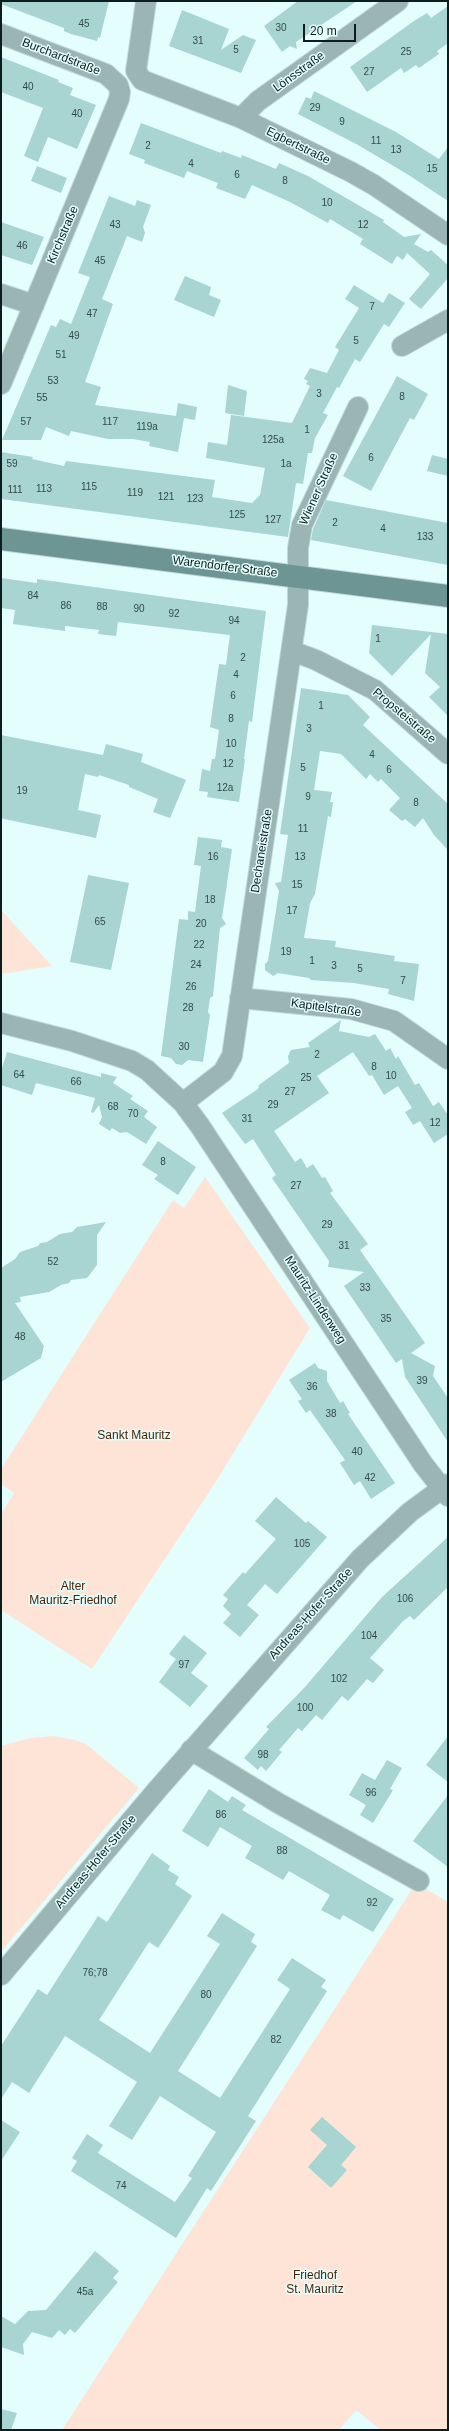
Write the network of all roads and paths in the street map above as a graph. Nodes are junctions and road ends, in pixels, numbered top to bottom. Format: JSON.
{"nodes":[{"id":1,"x":146,"y":1,"type":"edge"},
{"id":2,"x":398,"y":1,"type":"edge"},
{"id":3,"x":1,"y":34,"type":"edge"},
{"id":4,"x":118,"y":85,"type":"joint"},
{"id":5,"x":241,"y":118,"type":"junction"},
{"id":6,"x":448,"y":235,"type":"edge"},
{"id":7,"x":1,"y":294,"type":"edge"},
{"id":8,"x":34,"y":305,"type":"junction"},
{"id":9,"x":448,"y":320,"type":"edge"},
{"id":10,"x":402,"y":346,"type":"dead end"},
{"id":11,"x":1,"y":384,"type":"edge"},
{"id":12,"x":358,"y":406,"type":"dead end"},
{"id":13,"x":1,"y":539,"type":"edge"},
{"id":14,"x":299,"y":577,"type":"junction"},
{"id":15,"x":448,"y":596,"type":"edge"},
{"id":16,"x":292,"y":651,"type":"junction"},
{"id":17,"x":448,"y":754,"type":"edge"},
{"id":18,"x":240,"y":998,"type":"junction"},
{"id":19,"x":1,"y":1023,"type":"edge"},
{"id":20,"x":448,"y":1059,"type":"edge"},
{"id":21,"x":183,"y":1103,"type":"junction"},
{"id":22,"x":446,"y":1489,"type":"edge"},
{"id":23,"x":191,"y":1750,"type":"junction"},
{"id":24,"x":419,"y":1881,"type":"dead end"},
{"id":25,"x":1,"y":1975,"type":"edge"}],
"edges":[{"from":1,"to":5,"type":"street","name":"Egbertstraße"},
{"from":2,"to":5,"type":"street","name":"Lönsstraße"},
{"from":3,"to":4,"type":"street","name":"Burchardstraße"},
{"from":4,"to":8,"type":"street","name":"Kirchstraße"},
{"from":5,"to":6,"type":"street","name":"Egbertstraße"},
{"from":7,"to":8,"type":"street"},
{"from":8,"to":11,"type":"street","name":"Kirchstraße"},
{"from":9,"to":10,"type":"street"},
{"from":12,"to":14,"type":"street","name":"Wiener Straße"},
{"from":13,"to":14,"type":"main road","name":"Warendorfer Straße"},
{"from":14,"to":15,"type":"main road","name":"Warendorfer Straße"},
{"from":14,"to":16,"type":"street","name":"Dechaneistraße"},
{"from":16,"to":17,"type":"street","name":"Propsteistraße"},
{"from":16,"to":18,"type":"street","name":"Dechaneistraße"},
{"from":18,"to":20,"type":"street","name":"Kapitelstraße"},
{"from":18,"to":21,"type":"street","name":"Dechaneistraße"},
{"from":19,"to":21,"type":"street","name":"Mauritz-Lindenweg"},
{"from":21,"to":22,"type":"street","name":"Mauritz-Lindenweg"},
{"from":22,"to":23,"type":"street","name":"Andreas-Hofer-Straße"},
{"from":23,"to":24,"type":"street"},
{"from":23,"to":25,"type":"street","name":"Andreas-Hofer-Straße"}]}
